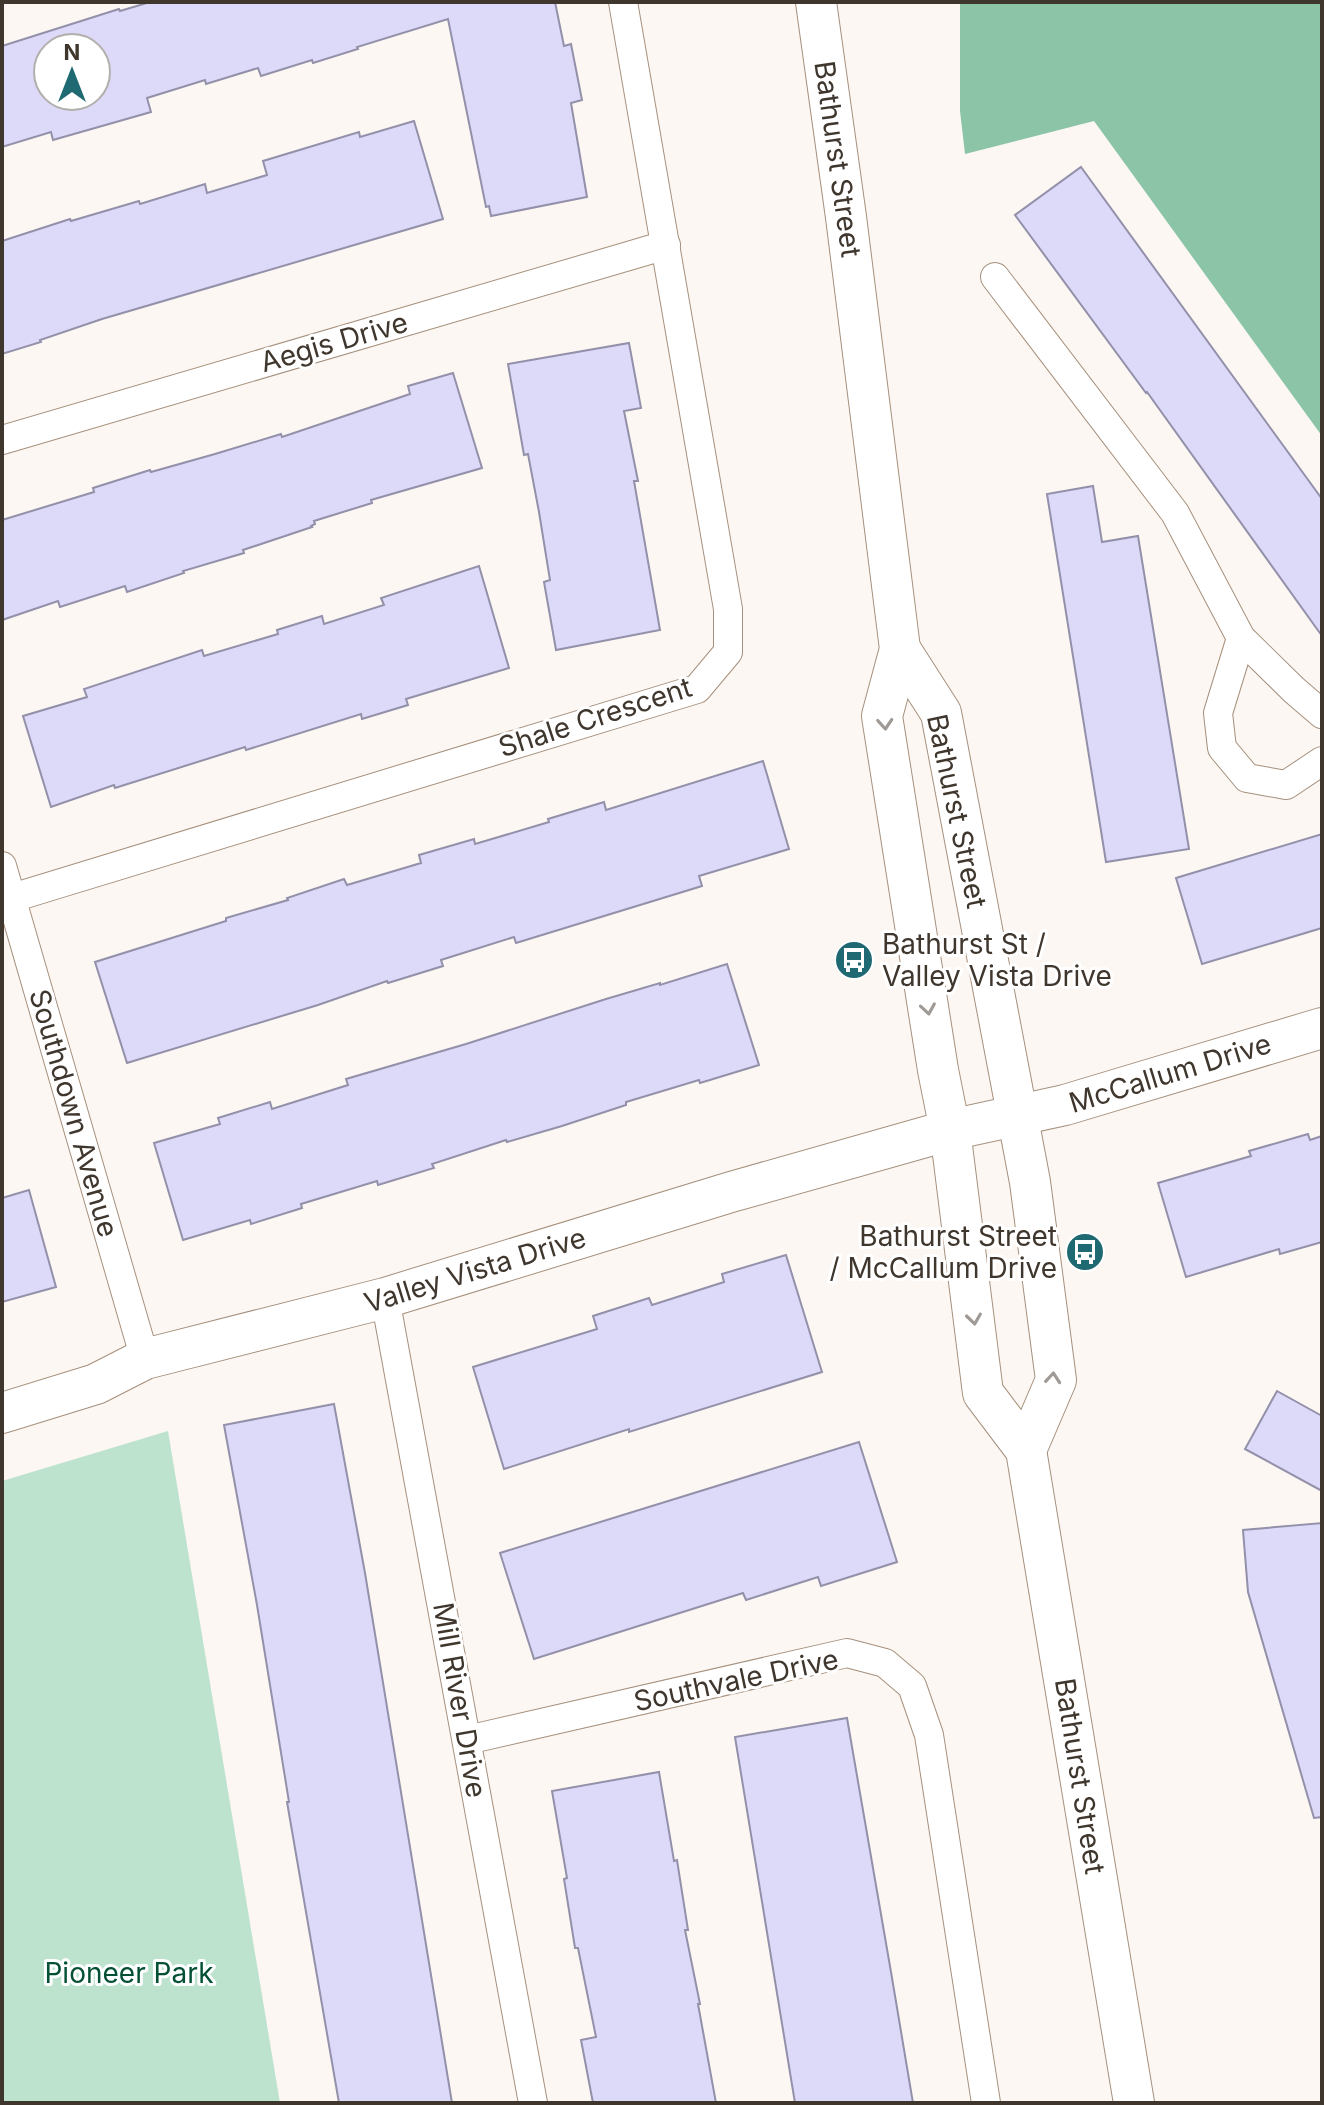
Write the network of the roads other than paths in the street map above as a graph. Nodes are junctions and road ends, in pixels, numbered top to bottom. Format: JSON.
{"nodes":[{"id":1,"x":623,"y":2,"type":"edge"},
{"id":2,"x":816,"y":2,"type":"edge"},
{"id":3,"x":666,"y":245,"type":"junction"},
{"id":4,"x":995,"y":277,"type":"dead end"},
{"id":5,"x":2,"y":440,"type":"edge"},
{"id":6,"x":1241,"y":638,"type":"junction"},
{"id":7,"x":900,"y":649,"type":"junction"},
{"id":8,"x":1322,"y":714,"type":"edge"},
{"id":9,"x":1322,"y":761,"type":"edge"},
{"id":10,"x":2,"y":866,"type":"edge"},
{"id":11,"x":7,"y":899,"type":"edge"},
{"id":12,"x":1322,"y":1028,"type":"edge"},
{"id":13,"x":1017,"y":1117,"type":"junction"},
{"id":14,"x":950,"y":1130,"type":"junction"},
{"id":15,"x":385,"y":1298,"type":"junction"},
{"id":16,"x":145,"y":1359,"type":"junction"},
{"id":17,"x":2,"y":1413,"type":"edge"},
{"id":18,"x":1026,"y":1450,"type":"junction"},
{"id":19,"x":467,"y":1740,"type":"junction"},
{"id":20,"x":533,"y":2103,"type":"edge"},
{"id":21,"x":986,"y":2103,"type":"edge"},
{"id":22,"x":1134,"y":2103,"type":"edge"}],
"edges":[{"from":1,"to":3,"type":"street","name":"Shale Crescent"},
{"from":2,"to":7,"type":"main road","name":"Bathurst Street"},
{"from":3,"to":5,"type":"street","name":"Aegis Drive"},
{"from":3,"to":11,"type":"street","name":"Shale Crescent"},
{"from":4,"to":6,"type":"street"},
{"from":6,"to":8,"type":"street"},
{"from":6,"to":9,"type":"street"},
{"from":7,"to":13,"type":"main road","name":"Bathurst Street"},
{"from":7,"to":14,"type":"main road","name":"Bathurst Street","one_way":true},
{"from":10,"to":11,"type":"street","name":"Southdown Avenue"},
{"from":11,"to":16,"type":"street","name":"Southdown Avenue"},
{"from":12,"to":13,"type":"main road","name":"McCallum Drive"},
{"from":13,"to":14,"type":"main road","name":"McCallum Drive"},
{"from":18,"to":13,"type":"main road","name":"Bathurst Street","one_way":true},
{"from":14,"to":15,"type":"main road","name":"Valley Vista Drive"},
{"from":14,"to":18,"type":"main road","name":"Bathurst Street","one_way":true},
{"from":15,"to":16,"type":"main road","name":"Valley Vista Drive"},
{"from":15,"to":19,"type":"street","name":"Mill River Drive"},
{"from":16,"to":17,"type":"main road","name":"Valley Vista Drive"},
{"from":18,"to":22,"type":"main road","name":"Bathurst Street"},
{"from":19,"to":20,"type":"street","name":"Mill River Drive"},
{"from":19,"to":21,"type":"street","name":"Southvale Drive"}]}
